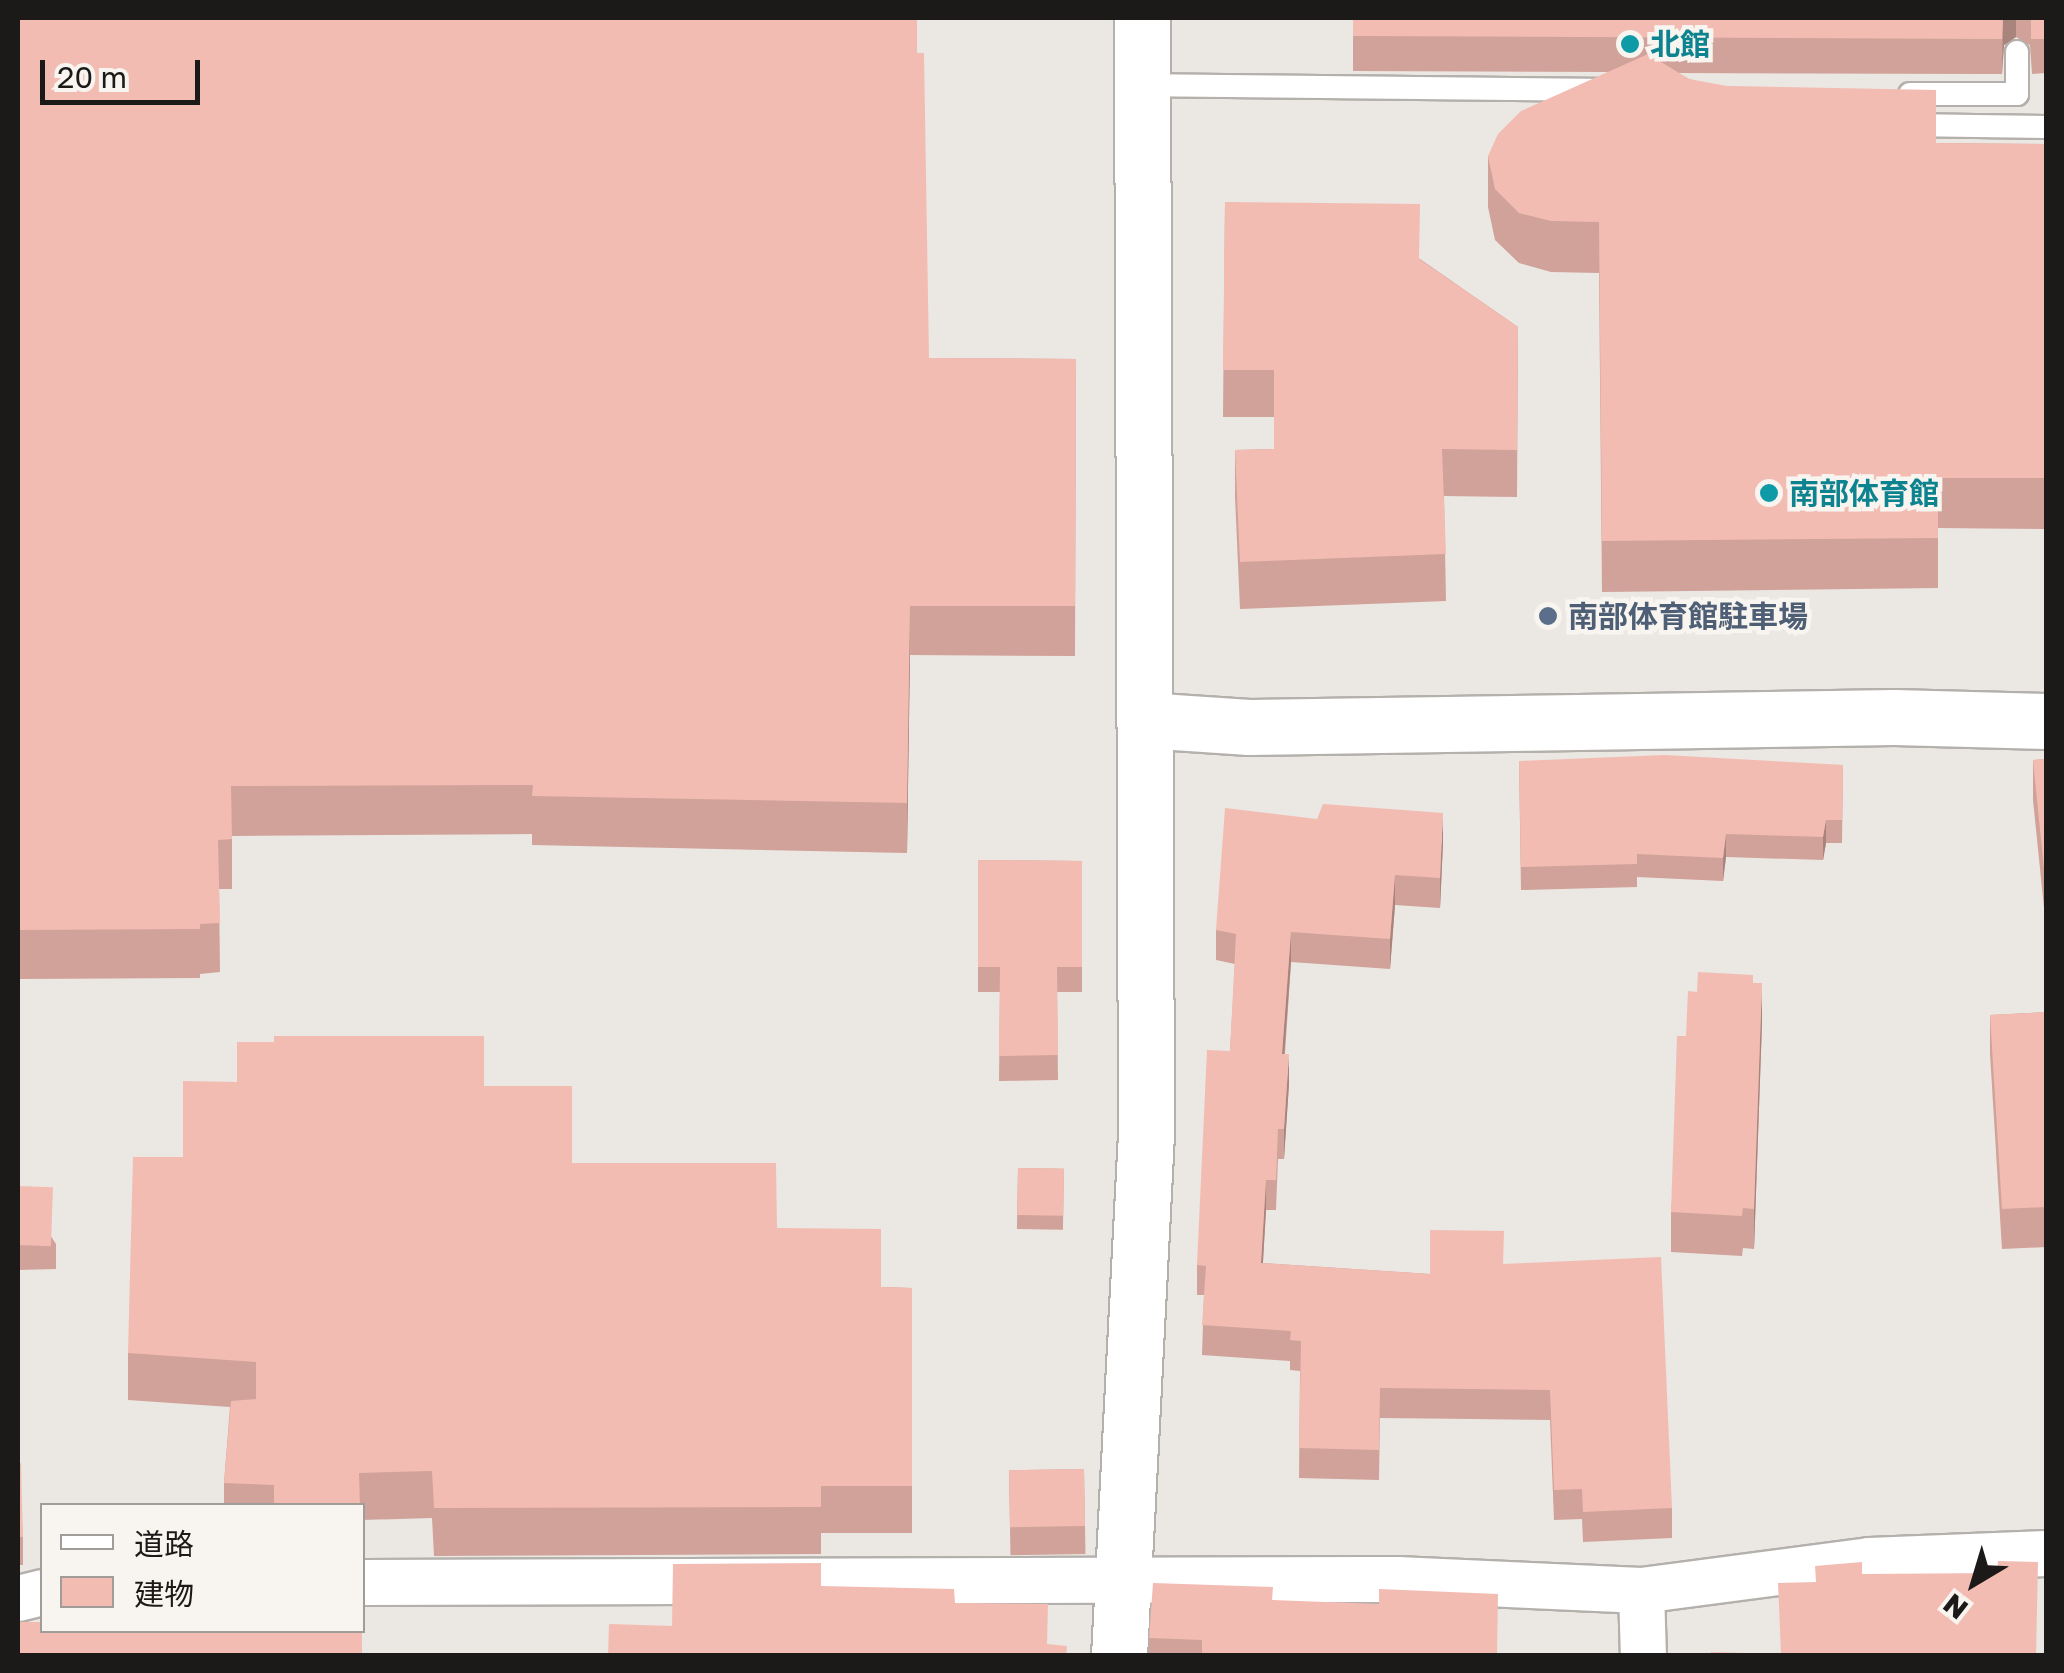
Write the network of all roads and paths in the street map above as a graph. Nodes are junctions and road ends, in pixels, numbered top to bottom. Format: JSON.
{"nodes":[{"id":1,"x":1142,"y":18,"type":"edge"},
{"id":2,"x":2018,"y":63,"type":"dead end"},
{"id":3,"x":1141,"y":85,"type":"junction"},
{"id":4,"x":1623,"y":91,"type":"edge"},
{"id":5,"x":1884,"y":94,"type":"edge"},
{"id":6,"x":1872,"y":125,"type":"edge"},
{"id":7,"x":2046,"y":127,"type":"edge"},
{"id":8,"x":1144,"y":720,"type":"junction"},
{"id":9,"x":2046,"y":721,"type":"edge"},
{"id":10,"x":2046,"y":1553,"type":"edge"},
{"id":11,"x":365,"y":1582,"type":"edge"},
{"id":12,"x":1124,"y":1582,"type":"junction"},
{"id":13,"x":1642,"y":1590,"type":"junction"},
{"id":14,"x":1119,"y":1656,"type":"edge"},
{"id":15,"x":1643,"y":1656,"type":"edge"}],
"edges":[{"from":1,"to":3,"type":"street"},
{"from":2,"to":5,"type":"lane"},
{"from":3,"to":4,"type":"lane"},
{"from":3,"to":8,"type":"street"},
{"from":6,"to":7,"type":"lane"},
{"from":8,"to":9,"type":"street"},
{"from":8,"to":12,"type":"street"},
{"from":10,"to":13,"type":"street"},
{"from":11,"to":12,"type":"street"},
{"from":12,"to":13,"type":"street"},
{"from":12,"to":14,"type":"street"},
{"from":13,"to":15,"type":"street"}]}
